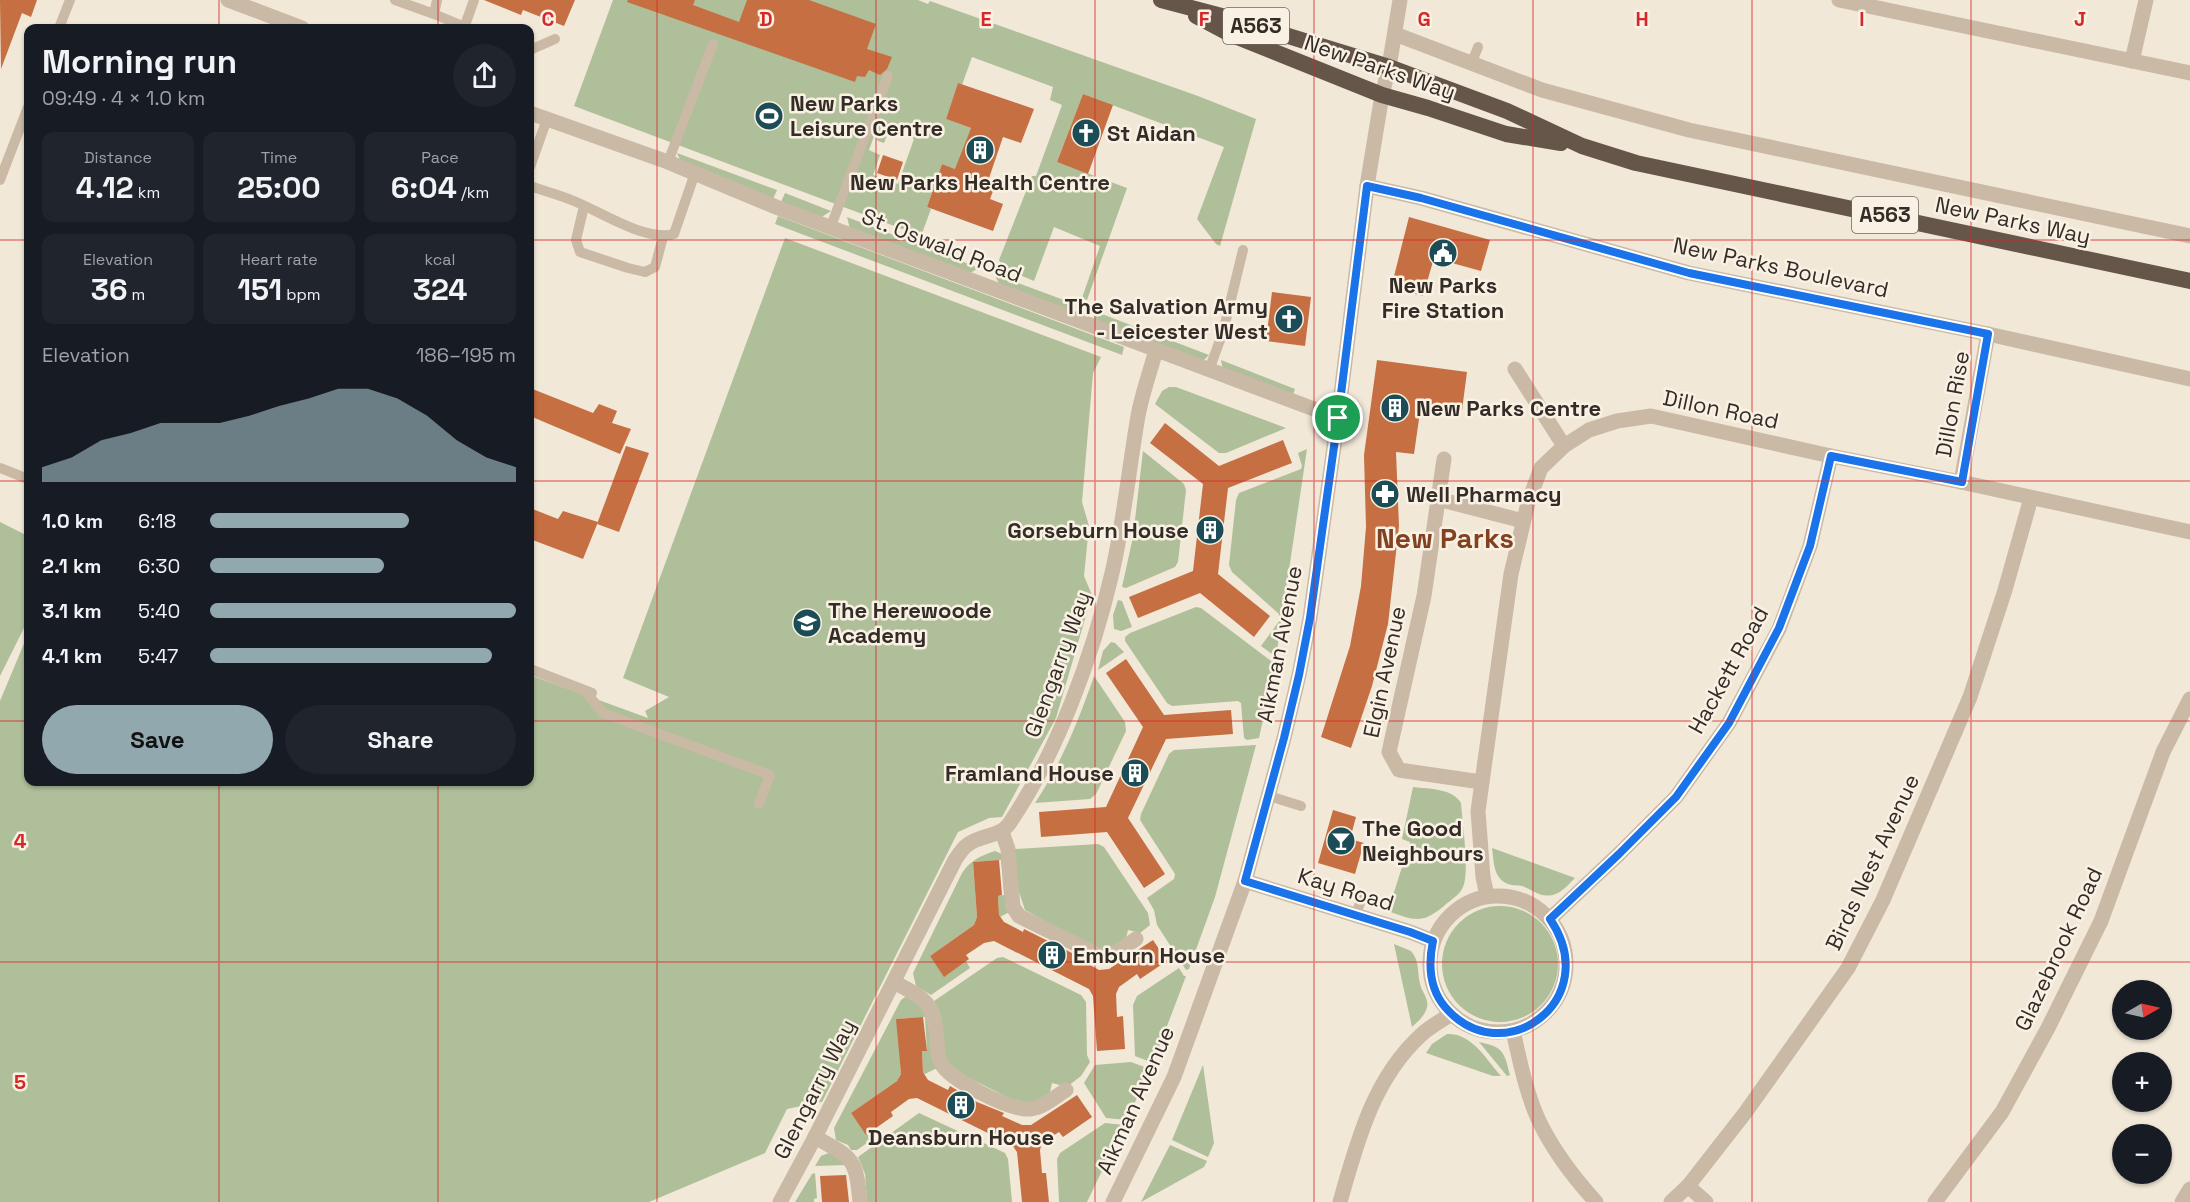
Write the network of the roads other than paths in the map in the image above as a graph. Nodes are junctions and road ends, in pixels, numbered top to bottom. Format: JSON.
{"nodes":[{"id":1,"x":70,"y":0,"type":"edge"},
{"id":2,"x":228,"y":0,"type":"edge"},
{"id":3,"x":395,"y":0,"type":"edge"},
{"id":4,"x":437,"y":0,"type":"edge"},
{"id":5,"x":474,"y":0,"type":"edge"},
{"id":6,"x":1400,"y":0,"type":"edge"},
{"id":7,"x":1839,"y":0,"type":"edge"},
{"id":8,"x":2146,"y":0,"type":"edge"},
{"id":9,"x":1166,"y":2,"type":"edge"},
{"id":10,"x":257,"y":5,"type":"edge"},
{"id":11,"x":434,"y":14,"type":"junction"},
{"id":12,"x":61,"y":24,"type":"edge"},
{"id":13,"x":294,"y":24,"type":"edge"},
{"id":14,"x":455,"y":24,"type":"edge"},
{"id":15,"x":465,"y":24,"type":"edge"},
{"id":16,"x":1395,"y":34,"type":"junction"},
{"id":17,"x":555,"y":39,"type":"dead end"},
{"id":18,"x":713,"y":44,"type":"dead end"},
{"id":19,"x":1478,"y":47,"type":"dead end"},
{"id":20,"x":534,"y":48,"type":"edge"},
{"id":21,"x":2132,"y":61,"type":"junction"},
{"id":22,"x":1472,"y":62,"type":"junction"},
{"id":23,"x":1389,"y":67,"type":"junction"},
{"id":24,"x":2190,"y":73,"type":"edge"},
{"id":25,"x":888,"y":76,"type":"dead end"},
{"id":26,"x":1382,"y":95,"type":"junction"},
{"id":27,"x":534,"y":114,"type":"edge"},
{"id":28,"x":24,"y":117,"type":"edge"},
{"id":29,"x":548,"y":119,"type":"junction"},
{"id":30,"x":1582,"y":146,"type":"junction"},
{"id":31,"x":534,"y":156,"type":"edge"},
{"id":32,"x":668,"y":162,"type":"junction"},
{"id":33,"x":695,"y":173,"type":"junction"},
{"id":34,"x":0,"y":180,"type":"edge"},
{"id":35,"x":1367,"y":186,"type":"junction"},
{"id":36,"x":534,"y":187,"type":"edge"},
{"id":37,"x":584,"y":206,"type":"junction"},
{"id":38,"x":831,"y":226,"type":"junction"},
{"id":39,"x":2190,"y":236,"type":"edge"},
{"id":40,"x":663,"y":237,"type":"junction"},
{"id":41,"x":1243,"y":250,"type":"dead end"},
{"id":42,"x":2190,"y":280,"type":"edge"},
{"id":43,"x":1988,"y":334,"type":"junction"},
{"id":44,"x":1156,"y":350,"type":"junction"},
{"id":45,"x":1515,"y":369,"type":"dead end"},
{"id":46,"x":1209,"y":370,"type":"junction"},
{"id":47,"x":2190,"y":379,"type":"edge"},
{"id":48,"x":1338,"y":418,"type":"junction"},
{"id":49,"x":1564,"y":446,"type":"junction"},
{"id":50,"x":1831,"y":456,"type":"junction"},
{"id":51,"x":1444,"y":459,"type":"dead end"},
{"id":52,"x":0,"y":468,"type":"edge"},
{"id":53,"x":24,"y":477,"type":"edge"},
{"id":54,"x":1962,"y":482,"type":"junction"},
{"id":55,"x":2031,"y":498,"type":"junction"},
{"id":56,"x":1438,"y":500,"type":"junction"},
{"id":57,"x":1523,"y":521,"type":"junction"},
{"id":58,"x":2190,"y":532,"type":"edge"},
{"id":59,"x":534,"y":671,"type":"edge"},
{"id":60,"x":2190,"y":699,"type":"edge"},
{"id":61,"x":1481,"y":782,"type":"junction"},
{"id":62,"x":1269,"y":796,"type":"junction"},
{"id":63,"x":759,"y":804,"type":"dead end"},
{"id":64,"x":1301,"y":806,"type":"dead end"},
{"id":65,"x":1002,"y":832,"type":"junction"},
{"id":66,"x":1245,"y":881,"type":"junction"},
{"id":67,"x":1363,"y":894,"type":"dead end"},
{"id":68,"x":1487,"y":896,"type":"junction"},
{"id":69,"x":1356,"y":915,"type":"junction"},
{"id":70,"x":1550,"y":919,"type":"junction"},
{"id":71,"x":1136,"y":939,"type":"dead end"},
{"id":72,"x":1433,"y":941,"type":"junction"},
{"id":73,"x":894,"y":982,"type":"junction"},
{"id":74,"x":1451,"y":1014,"type":"junction"},
{"id":75,"x":1513,"y":1031,"type":"junction"},
{"id":76,"x":1066,"y":1090,"type":"dead end"},
{"id":77,"x":815,"y":1137,"type":"junction"},
{"id":78,"x":1688,"y":1186,"type":"junction"},
{"id":79,"x":2190,"y":1189,"type":"edge"},
{"id":80,"x":780,"y":1202,"type":"edge"},
{"id":81,"x":860,"y":1202,"type":"edge"},
{"id":82,"x":1113,"y":1202,"type":"edge"},
{"id":83,"x":1340,"y":1202,"type":"edge"},
{"id":84,"x":1596,"y":1202,"type":"edge"},
{"id":85,"x":1671,"y":1202,"type":"edge"},
{"id":86,"x":1706,"y":1202,"type":"edge"},
{"id":87,"x":1935,"y":1202,"type":"edge"},
{"id":88,"x":2182,"y":1202,"type":"edge"}],
"edges":[{"from":1,"to":12,"type":"lane"},
{"from":2,"to":10,"type":"street"},
{"from":3,"to":11,"type":"lane"},
{"from":4,"to":11,"type":"lane"},
{"from":5,"to":15,"type":"lane"},
{"from":6,"to":16,"type":"street","name":"Aikman Avenue"},
{"from":7,"to":21,"type":"street"},
{"from":8,"to":21,"type":"street"},
{"from":9,"to":23,"type":"highway","name":"New Parks Way","number":"A563"},
{"from":9,"to":26,"type":"highway","name":"New Parks Way","number":"A563"},
{"from":10,"to":13,"type":"street"},
{"from":11,"to":14,"type":"lane"},
{"from":16,"to":22,"type":"street"},
{"from":16,"to":23,"type":"street","name":"Aikman Avenue"},
{"from":17,"to":20,"type":"lane"},
{"from":18,"to":32,"type":"lane"},
{"from":19,"to":22,"type":"lane"},
{"from":21,"to":24,"type":"street"},
{"from":22,"to":39,"type":"street"},
{"from":23,"to":26,"type":"street","name":"Aikman Avenue"},
{"from":23,"to":30,"type":"highway","name":"New Parks Way","number":"A563"},
{"from":25,"to":38,"type":"lane"},
{"from":26,"to":30,"type":"highway","name":"New Parks Way","number":"A563"},
{"from":26,"to":35,"type":"street","name":"Aikman Avenue"},
{"from":27,"to":29,"type":"street","name":"St. Oswald Road"},
{"from":28,"to":34,"type":"lane"},
{"from":29,"to":31,"type":"lane"},
{"from":29,"to":32,"type":"street","name":"St. Oswald Road"},
{"from":30,"to":42,"type":"highway","name":"New Parks Way","number":"A563"},
{"from":32,"to":33,"type":"street","name":"St. Oswald Road"},
{"from":33,"to":38,"type":"street","name":"St. Oswald Road"},
{"from":33,"to":40,"type":"lane"},
{"from":35,"to":43,"type":"street","name":"New Parks Boulevard"},
{"from":35,"to":48,"type":"street","name":"Aikman Avenue"},
{"from":36,"to":37,"type":"lane"},
{"from":37,"to":40,"type":"lane"},
{"from":37,"to":40,"type":"lane"},
{"from":38,"to":44,"type":"street","name":"St. Oswald Road"},
{"from":41,"to":46,"type":"lane"},
{"from":43,"to":47,"type":"street","name":"New Parks Boulevard"},
{"from":43,"to":54,"type":"street","name":"Dillon Rise"},
{"from":44,"to":46,"type":"street","name":"St. Oswald Road"},
{"from":44,"to":65,"type":"street","name":"Glengarry Way"},
{"from":45,"to":49,"type":"street"},
{"from":46,"to":48,"type":"street","name":"St. Oswald Road"},
{"from":48,"to":62,"type":"street","name":"Aikman Avenue"},
{"from":49,"to":50,"type":"street","name":"Dillon Road"},
{"from":49,"to":57,"type":"street","name":"Dillon Road"},
{"from":50,"to":54,"type":"street","name":"Dillon Road"},
{"from":50,"to":70,"type":"street","name":"Hackett Road"},
{"from":51,"to":56,"type":"street","name":"Elgin Avenue"},
{"from":52,"to":53,"type":"lane"},
{"from":54,"to":55,"type":"street","name":"Dillon Road"},
{"from":55,"to":58,"type":"street","name":"Dillon Road"},
{"from":55,"to":78,"type":"street","name":"Birds Nest Avenue"},
{"from":56,"to":57,"type":"street"},
{"from":56,"to":61,"type":"street","name":"Elgin Avenue"},
{"from":57,"to":61,"type":"street","name":"Dillon Road"},
{"from":59,"to":63,"type":"lane"},
{"from":60,"to":87,"type":"street","name":"Glazebrook Road"},
{"from":61,"to":68,"type":"street","name":"Dillon Road"},
{"from":62,"to":64,"type":"lane"},
{"from":62,"to":66,"type":"street","name":"Aikman Avenue"},
{"from":65,"to":71,"type":"street"},
{"from":65,"to":73,"type":"street","name":"Glengarry Way"},
{"from":66,"to":69,"type":"street","name":"Kay Road"},
{"from":66,"to":82,"type":"street","name":"Aikman Avenue"},
{"from":67,"to":69,"type":"lane"},
{"from":68,"to":70,"type":"street"},
{"from":68,"to":72,"type":"street"},
{"from":69,"to":72,"type":"street","name":"Kay Road"},
{"from":70,"to":75,"type":"street"},
{"from":72,"to":74,"type":"street"},
{"from":73,"to":76,"type":"street"},
{"from":73,"to":77,"type":"street","name":"Glengarry Way"},
{"from":74,"to":75,"type":"street"},
{"from":74,"to":83,"type":"street"},
{"from":75,"to":84,"type":"street"},
{"from":77,"to":80,"type":"street","name":"Glengarry Way"},
{"from":77,"to":81,"type":"street"},
{"from":78,"to":85,"type":"street","name":"Birds Nest Avenue"},
{"from":78,"to":86,"type":"street"},
{"from":79,"to":88,"type":"street"}]}
